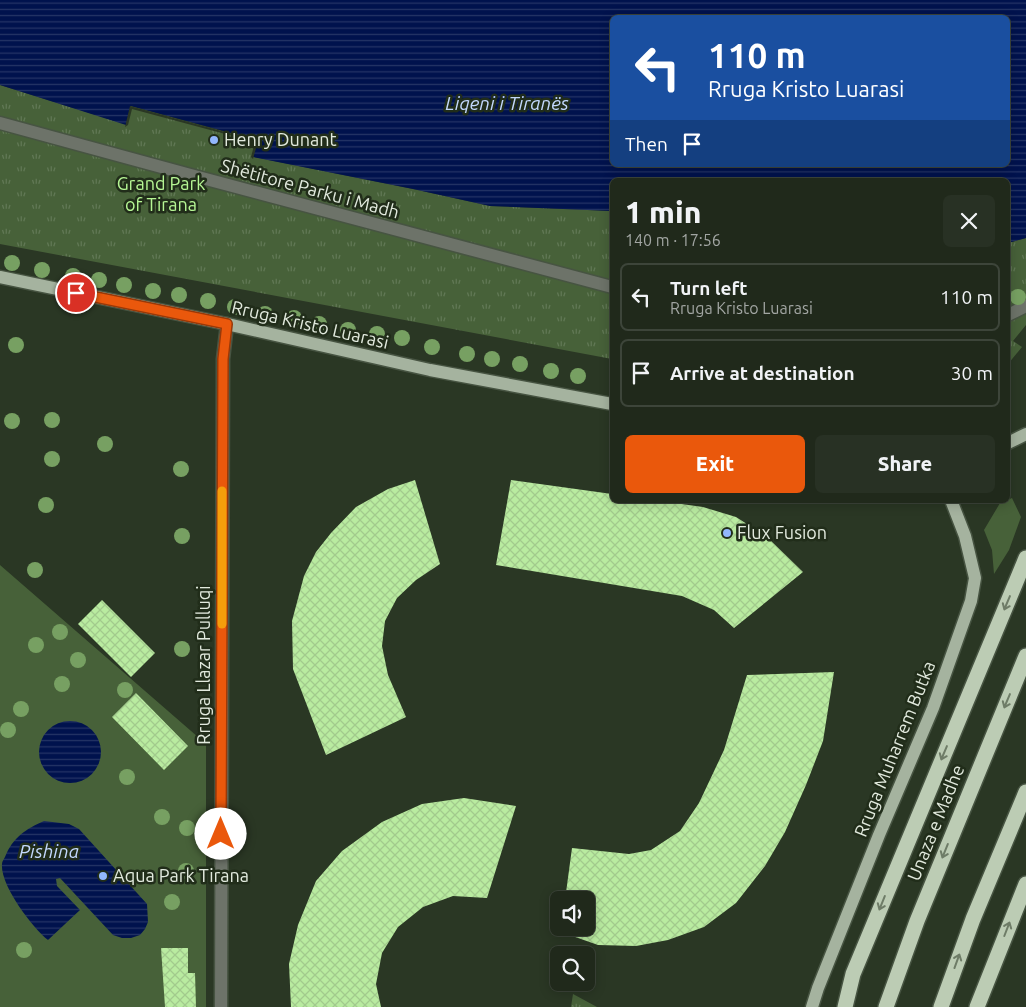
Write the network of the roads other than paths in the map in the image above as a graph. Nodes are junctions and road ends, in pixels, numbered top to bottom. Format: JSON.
{"nodes":[{"id":1,"x":0,"y":123,"type":"edge"},
{"id":2,"x":0,"y":277,"type":"edge"},
{"id":3,"x":610,"y":286,"type":"edge"},
{"id":4,"x":1026,"y":306,"type":"edge"},
{"id":5,"x":1010,"y":314,"type":"edge"},
{"id":6,"x":227,"y":324,"type":"junction"},
{"id":7,"x":610,"y":404,"type":"edge"},
{"id":8,"x":1026,"y":434,"type":"edge"},
{"id":9,"x":1010,"y":442,"type":"edge"},
{"id":10,"x":1010,"y":443,"type":"edge"},
{"id":11,"x":1026,"y":445,"type":"edge"},
{"id":12,"x":952,"y":503,"type":"edge"},
{"id":13,"x":1026,"y":558,"type":"edge"},
{"id":14,"x":1026,"y":656,"type":"edge"},
{"id":15,"x":1026,"y":792,"type":"edge"},
{"id":16,"x":1026,"y":884,"type":"edge"},
{"id":17,"x":220,"y":1007,"type":"edge"},
{"id":18,"x":812,"y":1007,"type":"edge"},
{"id":19,"x":845,"y":1007,"type":"edge"},
{"id":20,"x":886,"y":1007,"type":"edge"},
{"id":21,"x":941,"y":1007,"type":"edge"},
{"id":22,"x":977,"y":1007,"type":"edge"}],
"edges":[{"from":1,"to":3,"type":"street","name":"Shëtitore Parku i Madh"},
{"from":2,"to":6,"type":"main road","name":"Rruga Kristo Luarasi"},
{"from":4,"to":5,"type":"street"},
{"from":6,"to":7,"type":"main road","name":"Rruga Kristo Luarasi"},
{"from":6,"to":17,"type":"street","name":"Rruga Llazar Pulluqi"},
{"from":8,"to":9,"type":"main road"},
{"from":10,"to":11,"type":"main road"},
{"from":12,"to":18,"type":"main road","name":"Rruga Muharrem Butka"},
{"from":13,"to":19,"type":"highway","one_way":true},
{"from":14,"to":20,"type":"highway","name":"Unaza e Madhe","one_way":true},
{"from":21,"to":15,"type":"highway","one_way":true},
{"from":22,"to":16,"type":"highway","one_way":true}]}
